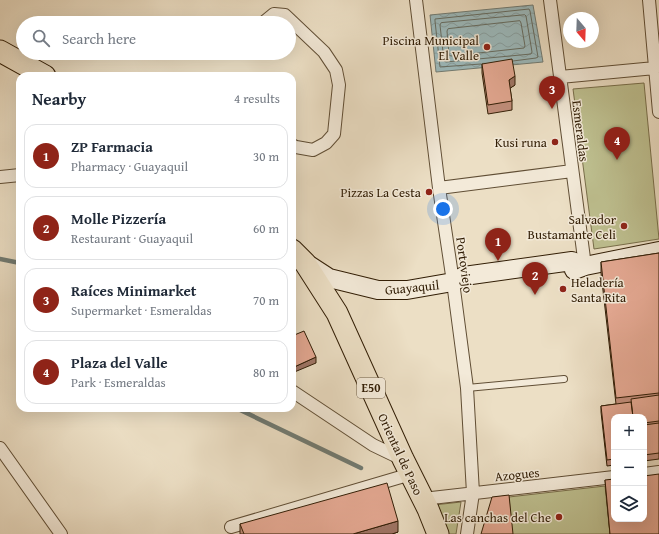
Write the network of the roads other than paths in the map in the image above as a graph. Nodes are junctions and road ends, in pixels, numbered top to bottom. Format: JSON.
{"nodes":[{"id":1,"x":416,"y":0,"type":"edge"},
{"id":2,"x":550,"y":0,"type":"edge"},
{"id":3,"x":649,"y":0,"type":"edge"},
{"id":4,"x":272,"y":16,"type":"edge"},
{"id":5,"x":286,"y":16,"type":"edge"},
{"id":6,"x":296,"y":25,"type":"edge"},
{"id":7,"x":0,"y":51,"type":"edge"},
{"id":8,"x":16,"y":60,"type":"edge"},
{"id":9,"x":16,"y":60,"type":"edge"},
{"id":10,"x":655,"y":68,"type":"junction"},
{"id":11,"x":38,"y":72,"type":"edge"},
{"id":12,"x":560,"y":77,"type":"junction"},
{"id":13,"x":659,"y":112,"type":"edge"},
{"id":14,"x":296,"y":147,"type":"edge"},
{"id":15,"x":572,"y":171,"type":"junction"},
{"id":16,"x":16,"y":175,"type":"edge"},
{"id":17,"x":0,"y":177,"type":"edge"},
{"id":18,"x":439,"y":188,"type":"junction"},
{"id":19,"x":659,"y":251,"type":"edge"},
{"id":20,"x":299,"y":257,"type":"edge"},
{"id":21,"x":585,"y":266,"type":"junction"},
{"id":22,"x":453,"y":282,"type":"junction"},
{"id":23,"x":564,"y":379,"type":"dead end"},
{"id":24,"x":467,"y":388,"type":"junction"},
{"id":25,"x":296,"y":394,"type":"edge"},
{"id":26,"x":1,"y":451,"type":"edge"},
{"id":27,"x":407,"y":467,"type":"junction"},
{"id":28,"x":659,"y":472,"type":"edge"},
{"id":29,"x":647,"y":474,"type":"edge"},
{"id":30,"x":611,"y":477,"type":"edge"},
{"id":31,"x":473,"y":493,"type":"junction"},
{"id":32,"x":423,"y":499,"type":"junction"},
{"id":33,"x":231,"y":527,"type":"dead end"},
{"id":34,"x":61,"y":534,"type":"edge"},
{"id":35,"x":438,"y":534,"type":"edge"},
{"id":36,"x":467,"y":534,"type":"edge"}],
"edges":[{"from":1,"to":18,"type":"street","name":"Portoviejo"},
{"from":2,"to":12,"type":"street","name":"Esmeraldas"},
{"from":3,"to":10,"type":"street"},
{"from":4,"to":5,"type":"street"},
{"from":6,"to":14,"type":"street"},
{"from":7,"to":9,"type":"highway"},
{"from":8,"to":11,"type":"highway"},
{"from":10,"to":12,"type":"street"},
{"from":10,"to":13,"type":"street"},
{"from":12,"to":15,"type":"street","name":"Esmeraldas"},
{"from":15,"to":18,"type":"street"},
{"from":15,"to":21,"type":"street","name":"Esmeraldas"},
{"from":16,"to":17,"type":"street"},
{"from":18,"to":22,"type":"street","name":"Portoviejo"},
{"from":19,"to":21,"type":"main road","name":"Guayaquil"},
{"from":20,"to":22,"type":"main road","name":"Guayaquil"},
{"from":20,"to":27,"type":"highway","name":"Oriental de Paso","number":"E50"},
{"from":21,"to":22,"type":"main road","name":"Guayaquil"},
{"from":22,"to":24,"type":"street","name":"Portoviejo"},
{"from":23,"to":24,"type":"lane"},
{"from":24,"to":31,"type":"street","name":"Portoviejo"},
{"from":25,"to":27,"type":"street"},
{"from":26,"to":34,"type":"street"},
{"from":27,"to":32,"type":"highway","name":"Oriental de Paso","number":"E50"},
{"from":27,"to":33,"type":"street"},
{"from":28,"to":29,"type":"street"},
{"from":30,"to":31,"type":"street","name":"Azogues"},
{"from":31,"to":32,"type":"street","name":"Azogues"},
{"from":31,"to":36,"type":"street","name":"Portoviejo"},
{"from":32,"to":35,"type":"highway","name":"Oriental de Paso","number":"E50"}]}
